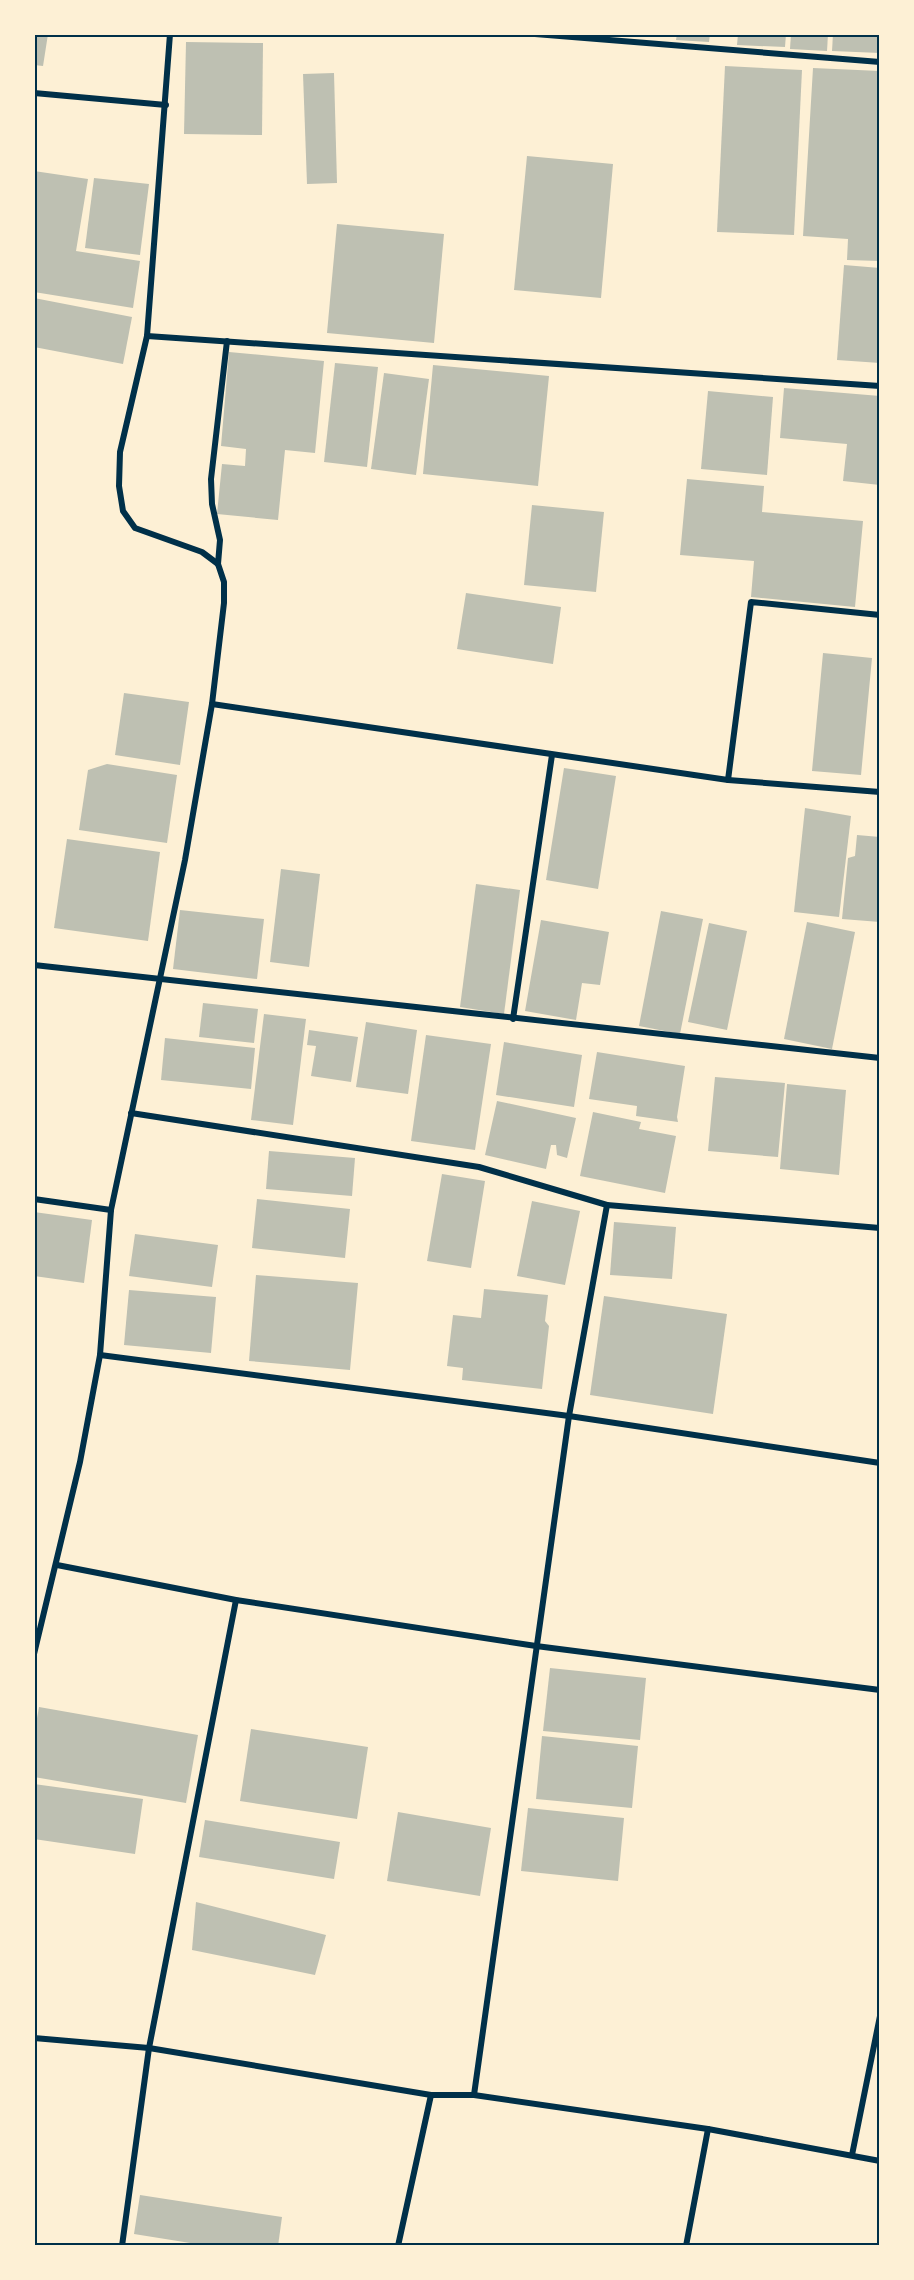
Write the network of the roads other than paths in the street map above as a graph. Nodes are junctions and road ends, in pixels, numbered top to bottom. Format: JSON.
{"nodes":[{"id":1,"x":170,"y":34,"type":"edge"},
{"id":2,"x":535,"y":34,"type":"edge"},
{"id":3,"x":879,"y":62,"type":"edge"},
{"id":4,"x":34,"y":93,"type":"edge"},
{"id":5,"x":166,"y":105,"type":"junction"},
{"id":6,"x":147,"y":336,"type":"junction"},
{"id":7,"x":227,"y":341,"type":"junction"},
{"id":8,"x":879,"y":386,"type":"edge"},
{"id":9,"x":218,"y":564,"type":"junction"},
{"id":10,"x":879,"y":615,"type":"edge"},
{"id":11,"x":212,"y":704,"type":"junction"},
{"id":12,"x":552,"y":755,"type":"junction"},
{"id":13,"x":728,"y":780,"type":"junction"},
{"id":14,"x":879,"y":792,"type":"edge"},
{"id":15,"x":34,"y":965,"type":"edge"},
{"id":16,"x":159,"y":980,"type":"junction"},
{"id":17,"x":513,"y":1019,"type":"junction"},
{"id":18,"x":879,"y":1058,"type":"edge"},
{"id":19,"x":131,"y":1113,"type":"junction"},
{"id":20,"x":34,"y":1199,"type":"edge"},
{"id":21,"x":607,"y":1205,"type":"junction"},
{"id":22,"x":111,"y":1210,"type":"junction"},
{"id":23,"x":879,"y":1228,"type":"edge"},
{"id":24,"x":100,"y":1355,"type":"junction"},
{"id":25,"x":569,"y":1416,"type":"junction"},
{"id":26,"x":879,"y":1463,"type":"edge"},
{"id":27,"x":57,"y":1565,"type":"junction"},
{"id":28,"x":236,"y":1600,"type":"junction"},
{"id":29,"x":37,"y":1634,"type":"edge"},
{"id":30,"x":536,"y":1646,"type":"junction"},
{"id":31,"x":34,"y":1654,"type":"edge"},
{"id":32,"x":879,"y":1690,"type":"edge"},
{"id":33,"x":879,"y":2016,"type":"edge"},
{"id":34,"x":34,"y":2038,"type":"edge"},
{"id":35,"x":149,"y":2048,"type":"junction"},
{"id":36,"x":431,"y":2094,"type":"junction"},
{"id":37,"x":474,"y":2095,"type":"junction"},
{"id":38,"x":708,"y":2128,"type":"junction"},
{"id":39,"x":852,"y":2155,"type":"junction"},
{"id":40,"x":879,"y":2161,"type":"edge"},
{"id":41,"x":122,"y":2246,"type":"edge"},
{"id":42,"x":398,"y":2246,"type":"edge"},
{"id":43,"x":686,"y":2246,"type":"edge"}],
"edges":[{"from":1,"to":5,"type":"street"},
{"from":2,"to":3,"type":"street"},
{"from":4,"to":5,"type":"street"},
{"from":5,"to":6,"type":"street"},
{"from":6,"to":7,"type":"street"},
{"from":6,"to":9,"type":"street"},
{"from":7,"to":8,"type":"street"},
{"from":7,"to":9,"type":"street"},
{"from":9,"to":11,"type":"street"},
{"from":10,"to":13,"type":"street"},
{"from":11,"to":12,"type":"street"},
{"from":11,"to":16,"type":"street"},
{"from":12,"to":13,"type":"street"},
{"from":12,"to":17,"type":"street"},
{"from":13,"to":14,"type":"street"},
{"from":15,"to":16,"type":"street"},
{"from":16,"to":17,"type":"street"},
{"from":16,"to":19,"type":"street"},
{"from":17,"to":18,"type":"street"},
{"from":19,"to":21,"type":"street"},
{"from":19,"to":22,"type":"street"},
{"from":20,"to":22,"type":"street"},
{"from":21,"to":23,"type":"street"},
{"from":21,"to":25,"type":"street"},
{"from":22,"to":24,"type":"street"},
{"from":24,"to":25,"type":"street"},
{"from":24,"to":27,"type":"street"},
{"from":25,"to":26,"type":"street"},
{"from":25,"to":30,"type":"street"},
{"from":27,"to":28,"type":"street"},
{"from":27,"to":29,"type":"street"},
{"from":28,"to":30,"type":"street"},
{"from":28,"to":35,"type":"street"},
{"from":29,"to":31,"type":"street"},
{"from":30,"to":32,"type":"street"},
{"from":30,"to":37,"type":"street"},
{"from":33,"to":39,"type":"street"},
{"from":34,"to":35,"type":"street"},
{"from":35,"to":36,"type":"street"},
{"from":35,"to":41,"type":"street"},
{"from":36,"to":37,"type":"street"},
{"from":36,"to":42,"type":"street"},
{"from":37,"to":38,"type":"street"},
{"from":38,"to":39,"type":"street"},
{"from":38,"to":43,"type":"street"},
{"from":39,"to":40,"type":"street"}]}
